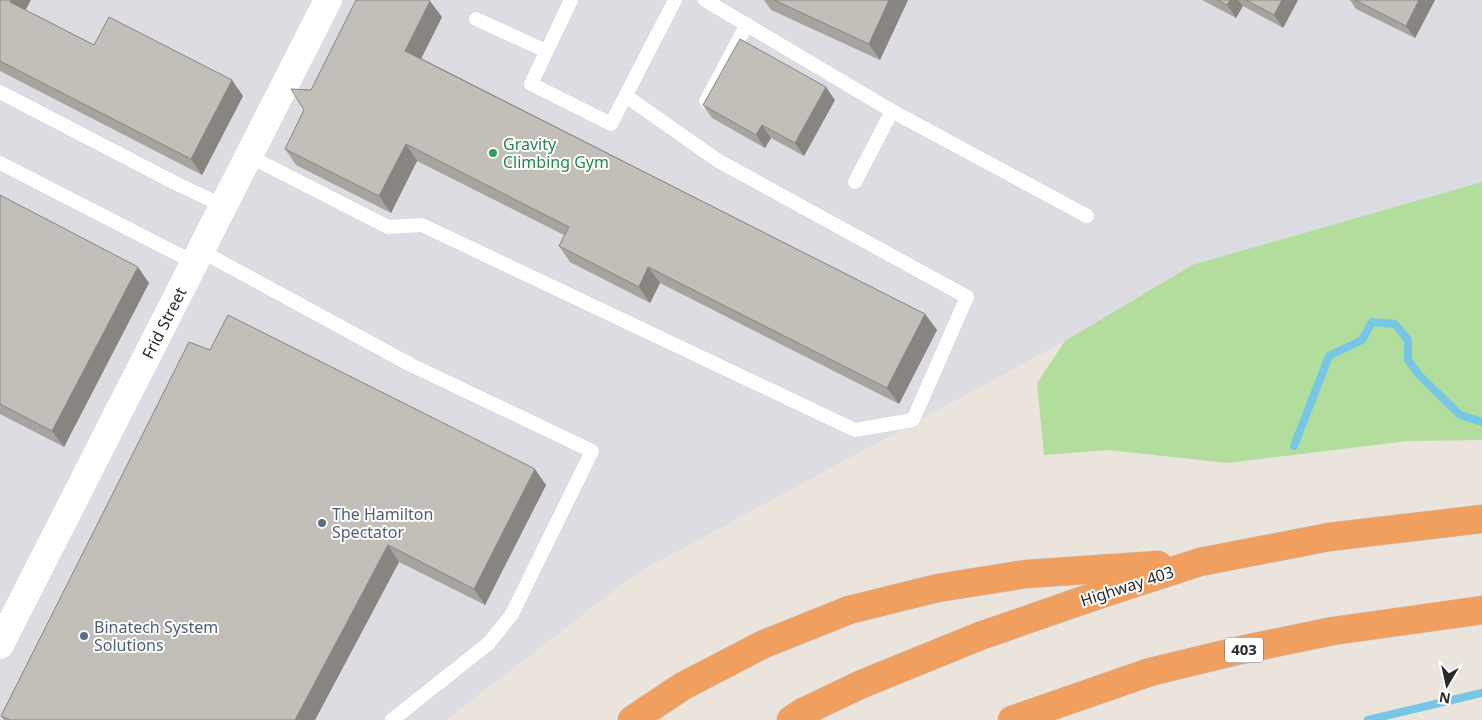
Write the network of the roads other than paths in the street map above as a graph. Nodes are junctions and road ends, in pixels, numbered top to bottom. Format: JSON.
{"nodes":[{"id":1,"x":328,"y":0,"type":"edge"},
{"id":2,"x":570,"y":0,"type":"edge"},
{"id":3,"x":675,"y":0,"type":"edge"},
{"id":4,"x":705,"y":0,"type":"edge"},
{"id":5,"x":476,"y":19,"type":"dead end"},
{"id":6,"x":747,"y":24,"type":"junction"},
{"id":7,"x":546,"y":51,"type":"junction"},
{"id":8,"x":0,"y":92,"type":"edge"},
{"id":9,"x":626,"y":96,"type":"junction"},
{"id":10,"x":706,"y":101,"type":"edge"},
{"id":11,"x":892,"y":111,"type":"junction"},
{"id":12,"x":250,"y":156,"type":"junction"},
{"id":13,"x":0,"y":163,"type":"edge"},
{"id":14,"x":855,"y":182,"type":"dead end"},
{"id":15,"x":224,"y":206,"type":"junction"},
{"id":16,"x":1087,"y":216,"type":"dead end"},
{"id":17,"x":198,"y":257,"type":"junction"},
{"id":18,"x":1482,"y":519,"type":"edge"},
{"id":19,"x":1200,"y":562,"type":"junction"},
{"id":20,"x":1482,"y":610,"type":"edge"},
{"id":21,"x":0,"y":646,"type":"edge"},
{"id":22,"x":392,"y":720,"type":"edge"},
{"id":23,"x":632,"y":720,"type":"edge"},
{"id":24,"x":791,"y":720,"type":"edge"},
{"id":25,"x":1012,"y":720,"type":"edge"}],
"edges":[{"from":1,"to":12,"type":"street","name":"Frid Street"},
{"from":2,"to":7,"type":"lane"},
{"from":3,"to":9,"type":"lane"},
{"from":4,"to":6,"type":"lane"},
{"from":5,"to":7,"type":"lane"},
{"from":6,"to":10,"type":"lane"},
{"from":6,"to":11,"type":"lane"},
{"from":7,"to":9,"type":"lane"},
{"from":8,"to":15,"type":"lane"},
{"from":9,"to":12,"type":"lane"},
{"from":11,"to":14,"type":"lane"},
{"from":11,"to":16,"type":"lane"},
{"from":12,"to":15,"type":"street","name":"Frid Street"},
{"from":13,"to":17,"type":"lane"},
{"from":15,"to":17,"type":"street","name":"Frid Street"},
{"from":17,"to":21,"type":"street","name":"Frid Street"},
{"from":17,"to":22,"type":"lane"},
{"from":18,"to":19,"type":"highway","name":"Highway 403"},
{"from":19,"to":23,"type":"highway"},
{"from":19,"to":24,"type":"highway","name":"Highway 403"},
{"from":20,"to":25,"type":"highway","number":"403"}]}
